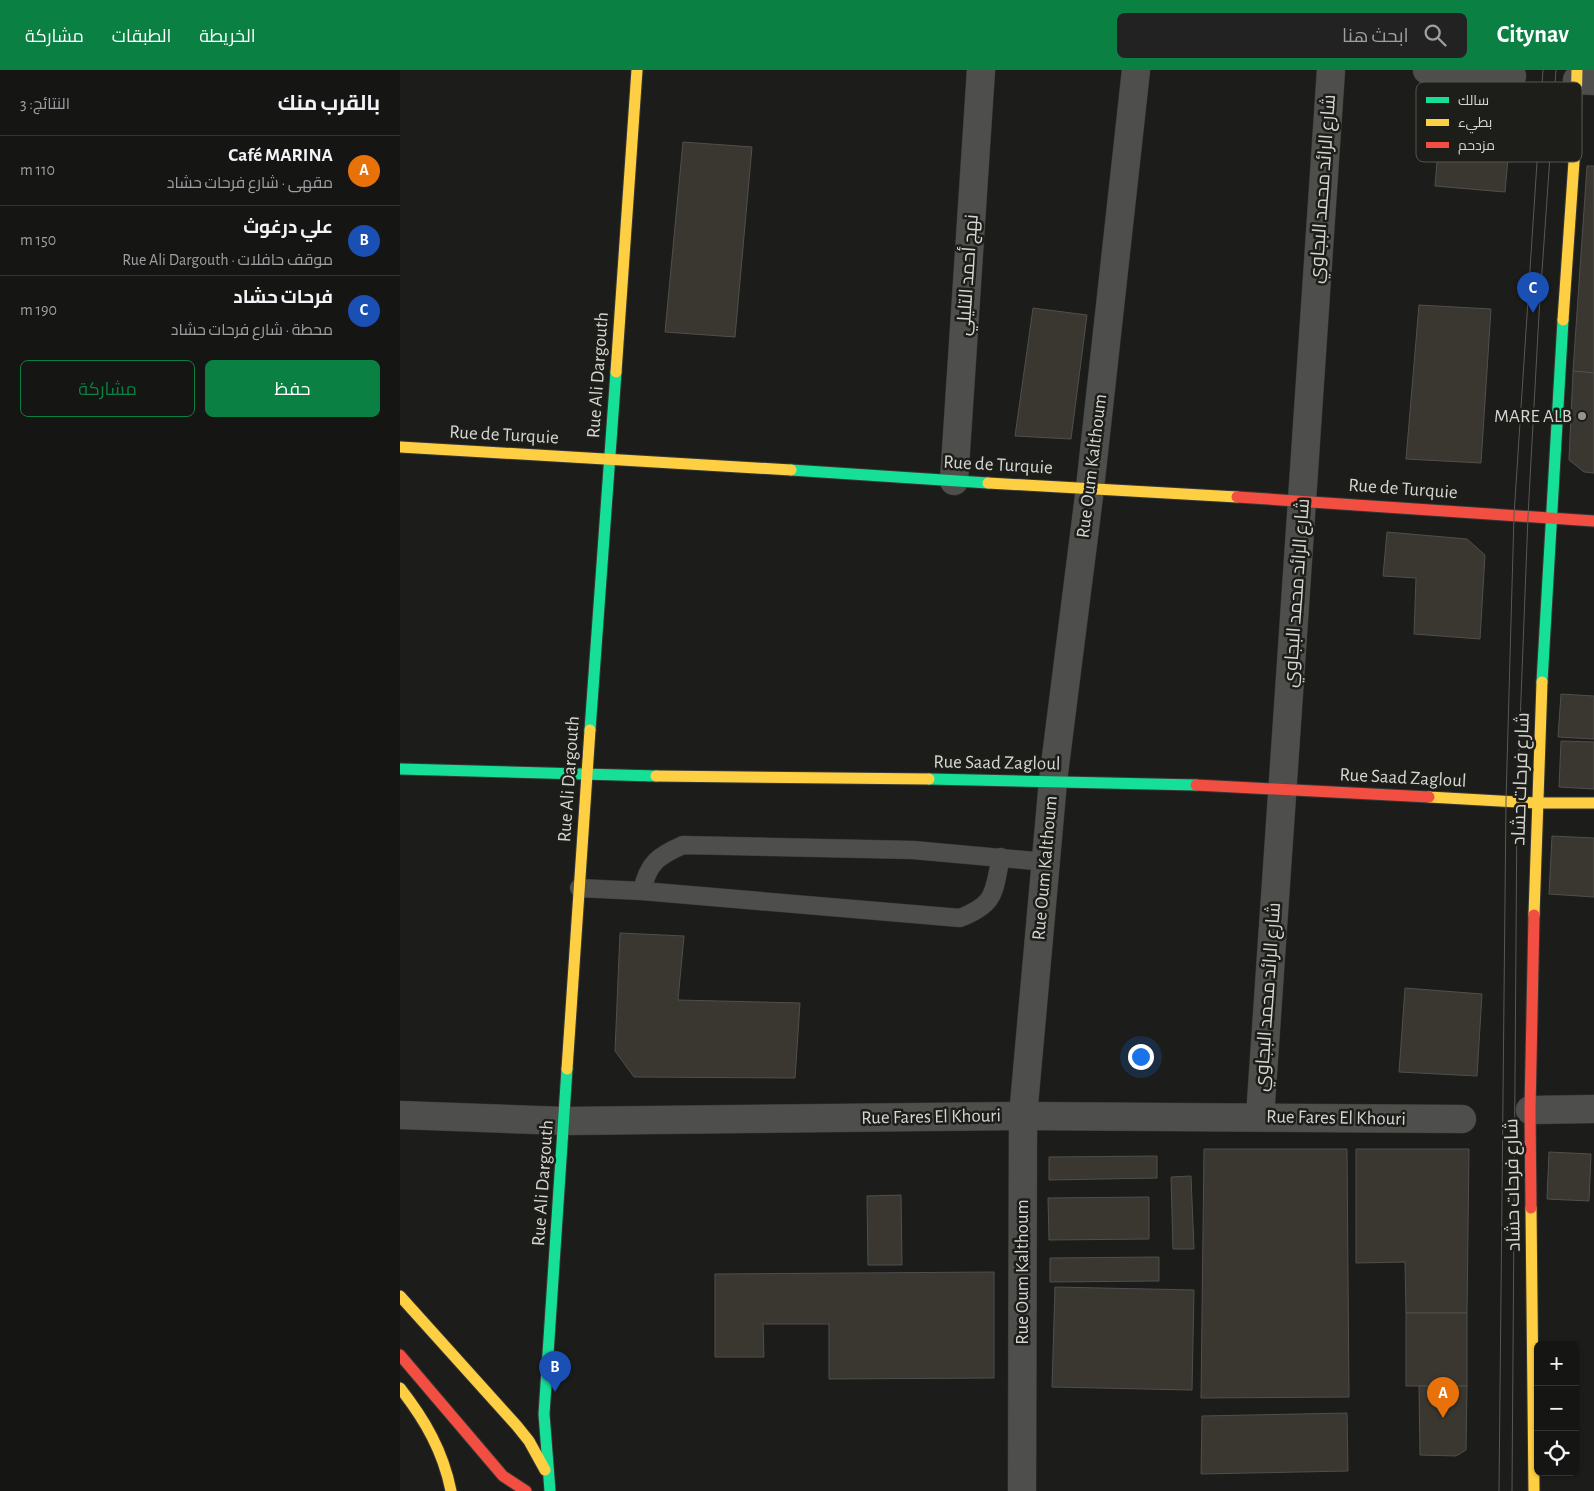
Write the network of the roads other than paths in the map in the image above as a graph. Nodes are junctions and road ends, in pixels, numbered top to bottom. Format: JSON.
{"nodes":[{"id":1,"x":637,"y":70,"type":"edge"},
{"id":2,"x":981,"y":70,"type":"edge"},
{"id":3,"x":1136,"y":70,"type":"edge"},
{"id":4,"x":1331,"y":70,"type":"edge"},
{"id":5,"x":1427,"y":70,"type":"edge"},
{"id":6,"x":1512,"y":76,"type":"dead end"},
{"id":7,"x":1574,"y":162,"type":"edge"},
{"id":8,"x":400,"y":447,"type":"edge"},
{"id":9,"x":609,"y":458,"type":"junction"},
{"id":10,"x":954,"y":481,"type":"junction"},
{"id":11,"x":1090,"y":488,"type":"junction"},
{"id":12,"x":1304,"y":500,"type":"junction"},
{"id":13,"x":1550,"y":518,"type":"junction"},
{"id":14,"x":1594,"y":521,"type":"edge"},
{"id":15,"x":400,"y":769,"type":"edge"},
{"id":16,"x":586,"y":775,"type":"junction"},
{"id":17,"x":1053,"y":781,"type":"junction"},
{"id":18,"x":1282,"y":788,"type":"junction"},
{"id":19,"x":1536,"y":803,"type":"junction"},
{"id":20,"x":1594,"y":803,"type":"edge"},
{"id":21,"x":1001,"y":857,"type":"junction"},
{"id":22,"x":1046,"y":862,"type":"junction"},
{"id":23,"x":579,"y":888,"type":"junction"},
{"id":24,"x":642,"y":891,"type":"junction"},
{"id":25,"x":1594,"y":1109,"type":"edge"},
{"id":26,"x":1530,"y":1110,"type":"junction"},
{"id":27,"x":400,"y":1115,"type":"edge"},
{"id":28,"x":1023,"y":1116,"type":"junction"},
{"id":29,"x":1260,"y":1117,"type":"junction"},
{"id":30,"x":1462,"y":1119,"type":"dead end"},
{"id":31,"x":565,"y":1121,"type":"junction"},
{"id":32,"x":400,"y":1296,"type":"edge"},
{"id":33,"x":400,"y":1355,"type":"edge"},
{"id":34,"x":400,"y":1388,"type":"edge"},
{"id":35,"x":451,"y":1491,"type":"edge"},
{"id":36,"x":526,"y":1491,"type":"edge"},
{"id":37,"x":550,"y":1491,"type":"edge"},
{"id":38,"x":1022,"y":1491,"type":"edge"},
{"id":39,"x":1534,"y":1491,"type":"edge"}],
"edges":[{"from":1,"to":9,"type":"main road","name":"Rue Ali Dargouth"},
{"from":2,"to":10,"type":"street","name":"نهج أحمد التليلي"},
{"from":3,"to":11,"type":"street","name":"Rue Oum Kalthoum"},
{"from":4,"to":12,"type":"street","name":"شارع الرائد محمد البجاوي"},
{"from":5,"to":6,"type":"street"},
{"from":7,"to":13,"type":"main road","name":"شارع فرحات حشاد"},
{"from":8,"to":9,"type":"main road","name":"Rue de Turquie"},
{"from":9,"to":10,"type":"main road","name":"Rue de Turquie"},
{"from":9,"to":16,"type":"main road","name":"Rue Ali Dargouth"},
{"from":10,"to":11,"type":"main road","name":"Rue de Turquie"},
{"from":11,"to":12,"type":"main road","name":"Rue de Turquie"},
{"from":11,"to":17,"type":"street","name":"Rue Oum Kalthoum"},
{"from":12,"to":13,"type":"main road","name":"Rue de Turquie"},
{"from":12,"to":18,"type":"street","name":"شارع الرائد محمد البجاوي"},
{"from":13,"to":14,"type":"main road","name":"Rue de Turquie"},
{"from":13,"to":19,"type":"main road","name":"شارع فرحات حشاد"},
{"from":15,"to":16,"type":"main road","name":"Rue Saad Zagloul"},
{"from":16,"to":17,"type":"main road","name":"Rue Saad Zagloul"},
{"from":16,"to":23,"type":"main road","name":"Rue Ali Dargouth"},
{"from":17,"to":18,"type":"main road","name":"Rue Saad Zagloul"},
{"from":17,"to":22,"type":"street","name":"Rue Oum Kalthoum"},
{"from":18,"to":19,"type":"main road","name":"Rue Saad Zagloul"},
{"from":18,"to":29,"type":"street","name":"شارع الرائد محمد البجاوي"},
{"from":19,"to":20,"type":"main road","name":"Rue Saad Zagloul"},
{"from":19,"to":26,"type":"main road","name":"شارع فرحات حشاد"},
{"from":21,"to":22,"type":"lane"},
{"from":21,"to":24,"type":"lane"},
{"from":21,"to":24,"type":"lane"},
{"from":22,"to":28,"type":"street","name":"Rue Oum Kalthoum"},
{"from":23,"to":24,"type":"lane"},
{"from":23,"to":31,"type":"main road","name":"Rue Ali Dargouth"},
{"from":25,"to":26,"type":"street"},
{"from":26,"to":39,"type":"main road","name":"شارع فرحات حشاد"},
{"from":27,"to":31,"type":"street","name":"Rue Fares El Khouri"},
{"from":28,"to":29,"type":"street","name":"Rue Fares El Khouri"},
{"from":28,"to":31,"type":"street","name":"Rue Fares El Khouri"},
{"from":28,"to":38,"type":"street","name":"Rue Oum Kalthoum"},
{"from":29,"to":30,"type":"street","name":"Rue Fares El Khouri"},
{"from":31,"to":37,"type":"main road","name":"Rue Ali Dargouth"},
{"from":32,"to":37,"type":"main road"},
{"from":33,"to":36,"type":"main road"},
{"from":34,"to":35,"type":"main road"}]}
